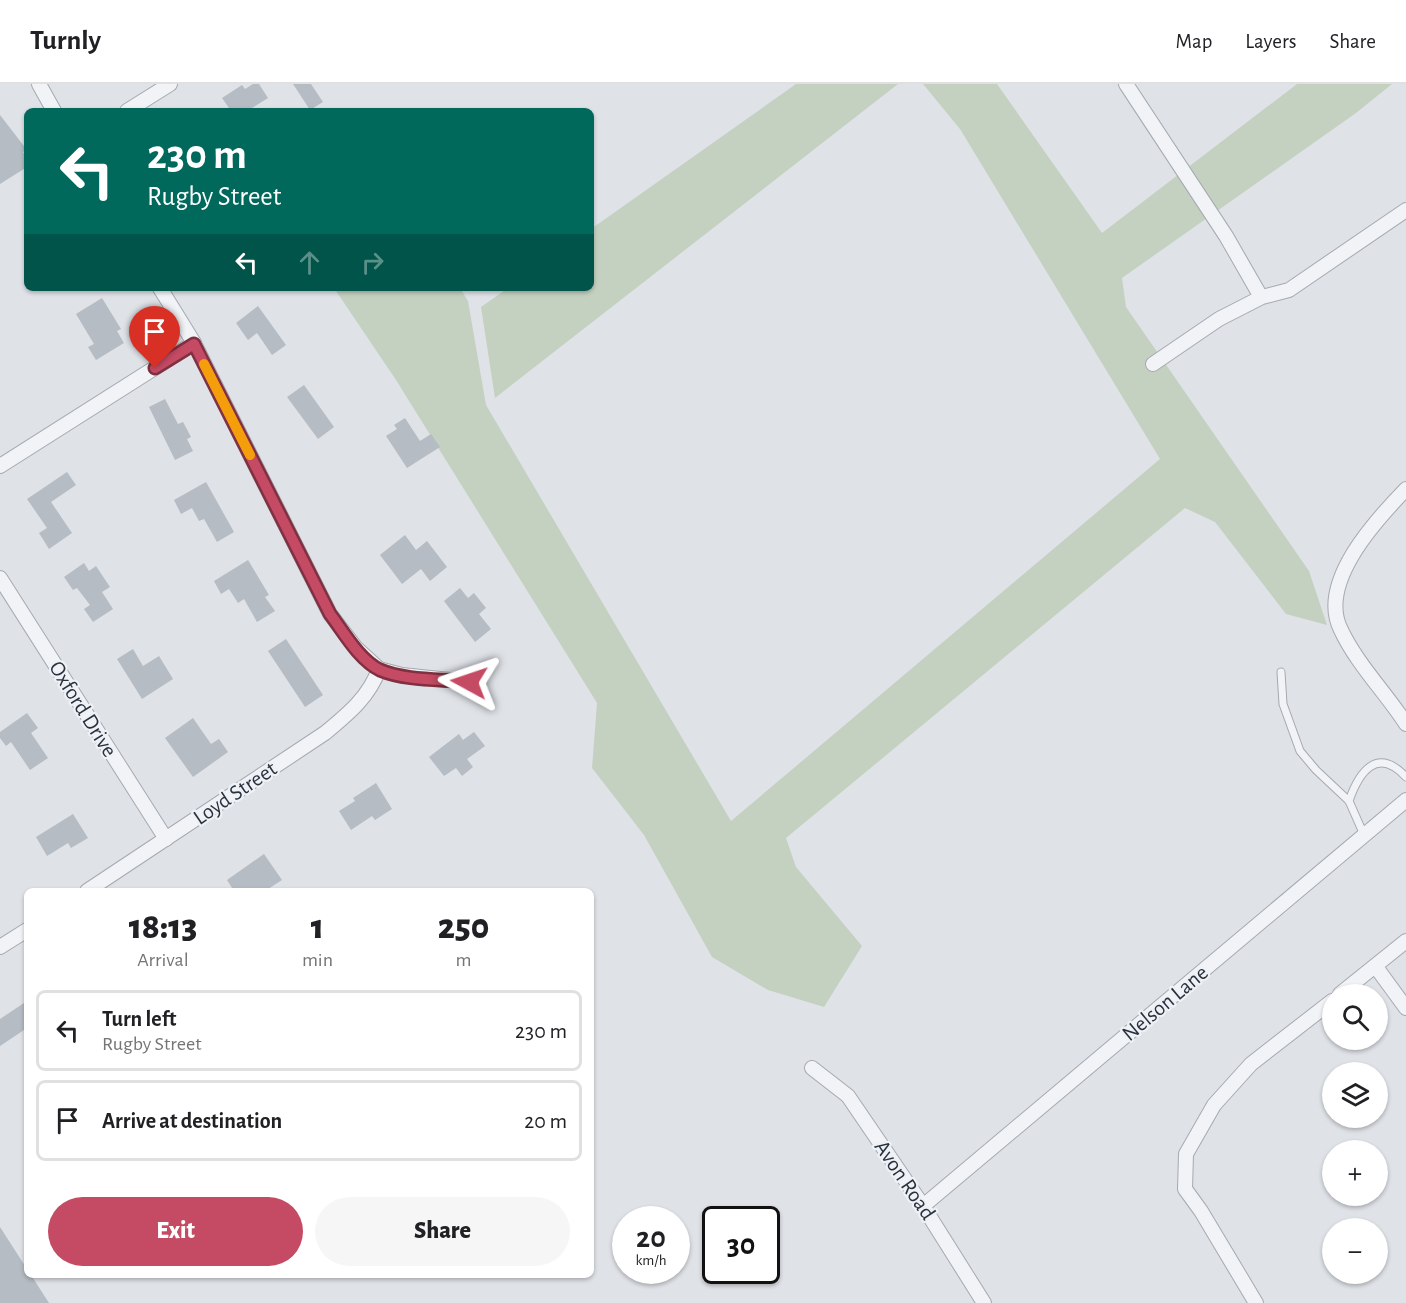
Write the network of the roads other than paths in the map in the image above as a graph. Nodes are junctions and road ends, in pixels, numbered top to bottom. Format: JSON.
{"nodes":[{"id":1,"x":39,"y":84,"type":"edge"},
{"id":2,"x":170,"y":84,"type":"edge"},
{"id":3,"x":1126,"y":84,"type":"edge"},
{"id":4,"x":52,"y":108,"type":"edge"},
{"id":5,"x":132,"y":108,"type":"edge"},
{"id":6,"x":1406,"y":210,"type":"edge"},
{"id":7,"x":162,"y":291,"type":"edge"},
{"id":8,"x":1262,"y":297,"type":"junction"},
{"id":9,"x":194,"y":344,"type":"junction"},
{"id":10,"x":1153,"y":363,"type":"dead end"},
{"id":11,"x":0,"y":465,"type":"edge"},
{"id":12,"x":1406,"y":489,"type":"edge"},
{"id":13,"x":0,"y":578,"type":"edge"},
{"id":14,"x":379,"y":669,"type":"junction"},
{"id":15,"x":1281,"y":672,"type":"dead end"},
{"id":16,"x":469,"y":682,"type":"dead end"},
{"id":17,"x":1406,"y":724,"type":"edge"},
{"id":18,"x":1406,"y":777,"type":"edge"},
{"id":19,"x":1406,"y":800,"type":"edge"},
{"id":20,"x":1349,"y":801,"type":"junction"},
{"id":21,"x":1364,"y":836,"type":"junction"},
{"id":22,"x":166,"y":839,"type":"junction"},
{"id":23,"x":92,"y":888,"type":"edge"},
{"id":24,"x":24,"y":932,"type":"edge"},
{"id":25,"x":1406,"y":941,"type":"edge"},
{"id":26,"x":0,"y":947,"type":"edge"},
{"id":27,"x":1376,"y":967,"type":"junction"},
{"id":28,"x":1353,"y":984,"type":"edge"},
{"id":29,"x":1406,"y":1008,"type":"edge"},
{"id":30,"x":1322,"y":1009,"type":"edge"},
{"id":31,"x":812,"y":1068,"type":"dead end"},
{"id":32,"x":923,"y":1206,"type":"junction"},
{"id":33,"x":984,"y":1303,"type":"edge"},
{"id":34,"x":1256,"y":1303,"type":"edge"}],
"edges":[{"from":1,"to":4,"type":"street"},
{"from":2,"to":5,"type":"street"},
{"from":3,"to":8,"type":"street"},
{"from":6,"to":8,"type":"street"},
{"from":7,"to":9,"type":"street"},
{"from":8,"to":10,"type":"street"},
{"from":9,"to":11,"type":"street"},
{"from":9,"to":14,"type":"street"},
{"from":12,"to":17,"type":"street"},
{"from":13,"to":22,"type":"street","name":"Oxford Drive"},
{"from":14,"to":16,"type":"street"},
{"from":14,"to":22,"type":"street","name":"Loyd Street"},
{"from":15,"to":20,"type":"lane"},
{"from":18,"to":20,"type":"lane"},
{"from":19,"to":21,"type":"street","name":"Nelson Lane"},
{"from":20,"to":21,"type":"lane"},
{"from":21,"to":32,"type":"street","name":"Nelson Lane"},
{"from":22,"to":23,"type":"street","name":"Loyd Street"},
{"from":24,"to":26,"type":"street"},
{"from":25,"to":27,"type":"street"},
{"from":27,"to":28,"type":"street"},
{"from":27,"to":29,"type":"street"},
{"from":30,"to":34,"type":"street"},
{"from":31,"to":32,"type":"street","name":"Avon Road"},
{"from":32,"to":33,"type":"street","name":"Avon Road"}]}
